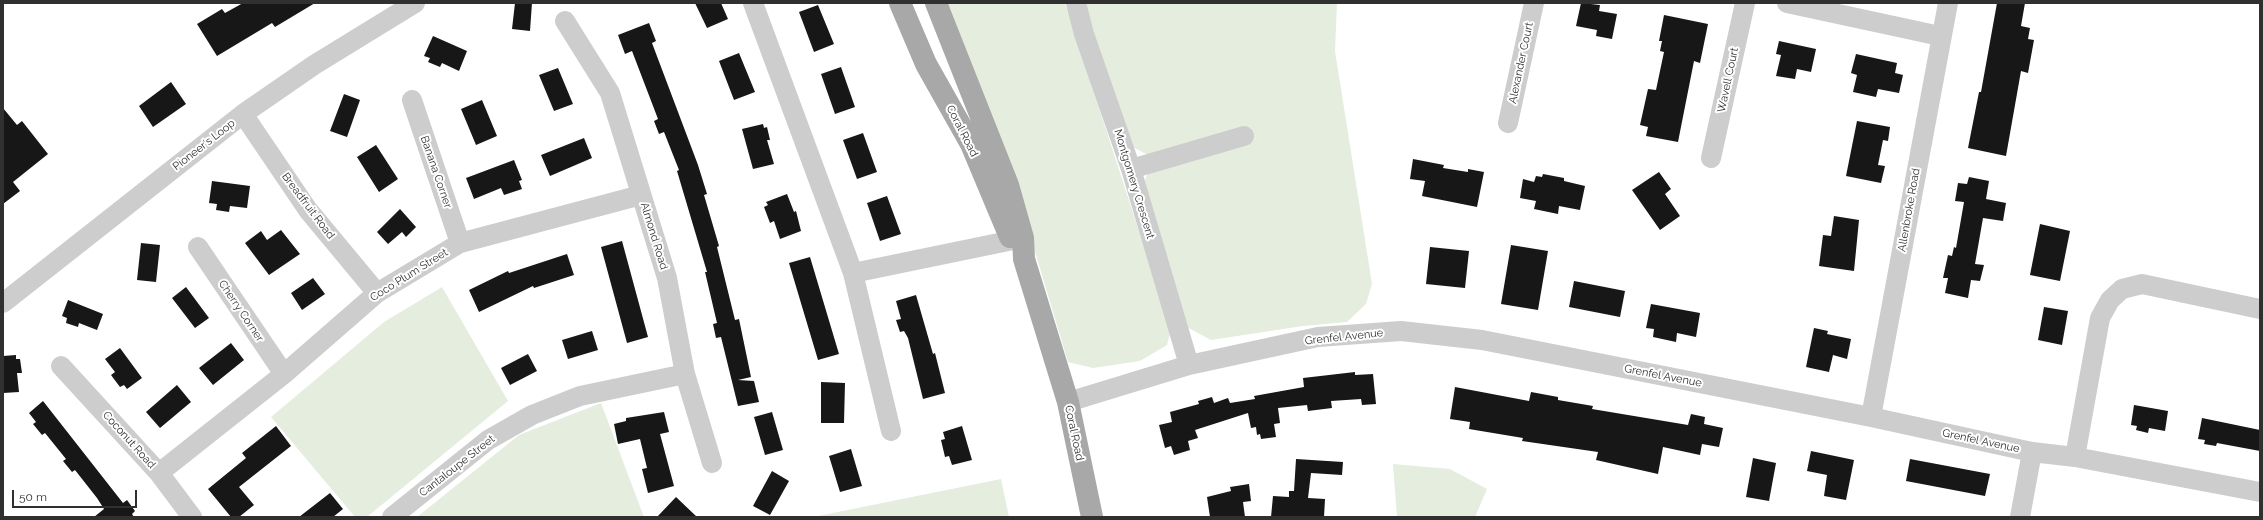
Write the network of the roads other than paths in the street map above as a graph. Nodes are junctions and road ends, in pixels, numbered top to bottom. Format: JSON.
{"nodes":[{"id":1,"x":415,"y":3,"type":"edge"},
{"id":2,"x":753,"y":3,"type":"edge"},
{"id":3,"x":900,"y":3,"type":"edge"},
{"id":4,"x":936,"y":3,"type":"edge"},
{"id":5,"x":1076,"y":3,"type":"edge"},
{"id":6,"x":1534,"y":3,"type":"edge"},
{"id":7,"x":1745,"y":3,"type":"edge"},
{"id":8,"x":1787,"y":3,"type":"edge"},
{"id":9,"x":1948,"y":3,"type":"edge"},
{"id":10,"x":565,"y":20,"type":"dead end"},
{"id":11,"x":1940,"y":36,"type":"junction"},
{"id":12,"x":412,"y":100,"type":"dead end"},
{"id":13,"x":243,"y":114,"type":"junction"},
{"id":14,"x":1508,"y":123,"type":"dead end"},
{"id":15,"x":1244,"y":136,"type":"dead end"},
{"id":16,"x":1711,"y":158,"type":"dead end"},
{"id":17,"x":1130,"y":169,"type":"junction"},
{"id":18,"x":641,"y":195,"type":"junction"},
{"id":19,"x":460,"y":243,"type":"junction"},
{"id":20,"x":1019,"y":246,"type":"junction"},
{"id":21,"x":198,"y":247,"type":"dead end"},
{"id":22,"x":853,"y":273,"type":"junction"},
{"id":23,"x":377,"y":293,"type":"junction"},
{"id":24,"x":3,"y":303,"type":"edge"},
{"id":25,"x":2260,"y":309,"type":"edge"},
{"id":26,"x":1189,"y":365,"type":"junction"},
{"id":27,"x":61,"y":366,"type":"dead end"},
{"id":28,"x":284,"y":374,"type":"junction"},
{"id":29,"x":685,"y":374,"type":"junction"},
{"id":30,"x":1068,"y":402,"type":"junction"},
{"id":31,"x":1871,"y":417,"type":"junction"},
{"id":32,"x":891,"y":431,"type":"dead end"},
{"id":33,"x":2032,"y":452,"type":"junction"},
{"id":34,"x":2075,"y":457,"type":"junction"},
{"id":35,"x":712,"y":463,"type":"dead end"},
{"id":36,"x":159,"y":473,"type":"junction"},
{"id":37,"x":2260,"y":492,"type":"edge"},
{"id":38,"x":192,"y":517,"type":"edge"},
{"id":39,"x":392,"y":517,"type":"edge"},
{"id":40,"x":1092,"y":517,"type":"edge"},
{"id":41,"x":2020,"y":517,"type":"edge"}],
"edges":[{"from":1,"to":13,"type":"street","name":"Pioneer's Loop"},
{"from":2,"to":22,"type":"street"},
{"from":3,"to":20,"type":"main road","name":"Coral Road"},
{"from":4,"to":20,"type":"main road","name":"Coral Road"},
{"from":5,"to":17,"type":"street","name":"Montgomery Crescent"},
{"from":6,"to":14,"type":"street","name":"Alexander Court"},
{"from":7,"to":16,"type":"street","name":"Wavell Court"},
{"from":8,"to":11,"type":"street"},
{"from":9,"to":11,"type":"street","name":"Allenbroke Road"},
{"from":10,"to":18,"type":"street","name":"Almond Road"},
{"from":11,"to":31,"type":"street","name":"Allenbroke Road"},
{"from":12,"to":19,"type":"street","name":"Banana Corner"},
{"from":13,"to":23,"type":"street","name":"Breadfruit Road"},
{"from":13,"to":24,"type":"street","name":"Pioneer's Loop"},
{"from":15,"to":17,"type":"street"},
{"from":17,"to":26,"type":"street","name":"Montgomery Crescent"},
{"from":18,"to":19,"type":"street","name":"Coco Plum Street"},
{"from":18,"to":29,"type":"street","name":"Almond Road"},
{"from":19,"to":23,"type":"street","name":"Coco Plum Street"},
{"from":20,"to":22,"type":"street"},
{"from":20,"to":30,"type":"main road","name":"Coral Road"},
{"from":21,"to":28,"type":"street","name":"Cherry Corner"},
{"from":22,"to":32,"type":"street"},
{"from":23,"to":28,"type":"street","name":"Coco Plum Street"},
{"from":25,"to":34,"type":"street"},
{"from":26,"to":30,"type":"street","name":"Grenfel Avenue"},
{"from":26,"to":31,"type":"street","name":"Grenfel Avenue"},
{"from":27,"to":36,"type":"street","name":"Coconut Road"},
{"from":28,"to":36,"type":"street","name":"Coco Plum Street"},
{"from":29,"to":35,"type":"street","name":"Almond Road"},
{"from":29,"to":39,"type":"street","name":"Cantaloupe Street"},
{"from":30,"to":40,"type":"main road","name":"Coral Road"},
{"from":31,"to":33,"type":"street","name":"Grenfel Avenue"},
{"from":33,"to":34,"type":"street","name":"Grenfel Avenue"},
{"from":33,"to":41,"type":"street"},
{"from":34,"to":37,"type":"street","name":"Grenfel Avenue"},
{"from":36,"to":38,"type":"street","name":"Coconut Road"}]}
